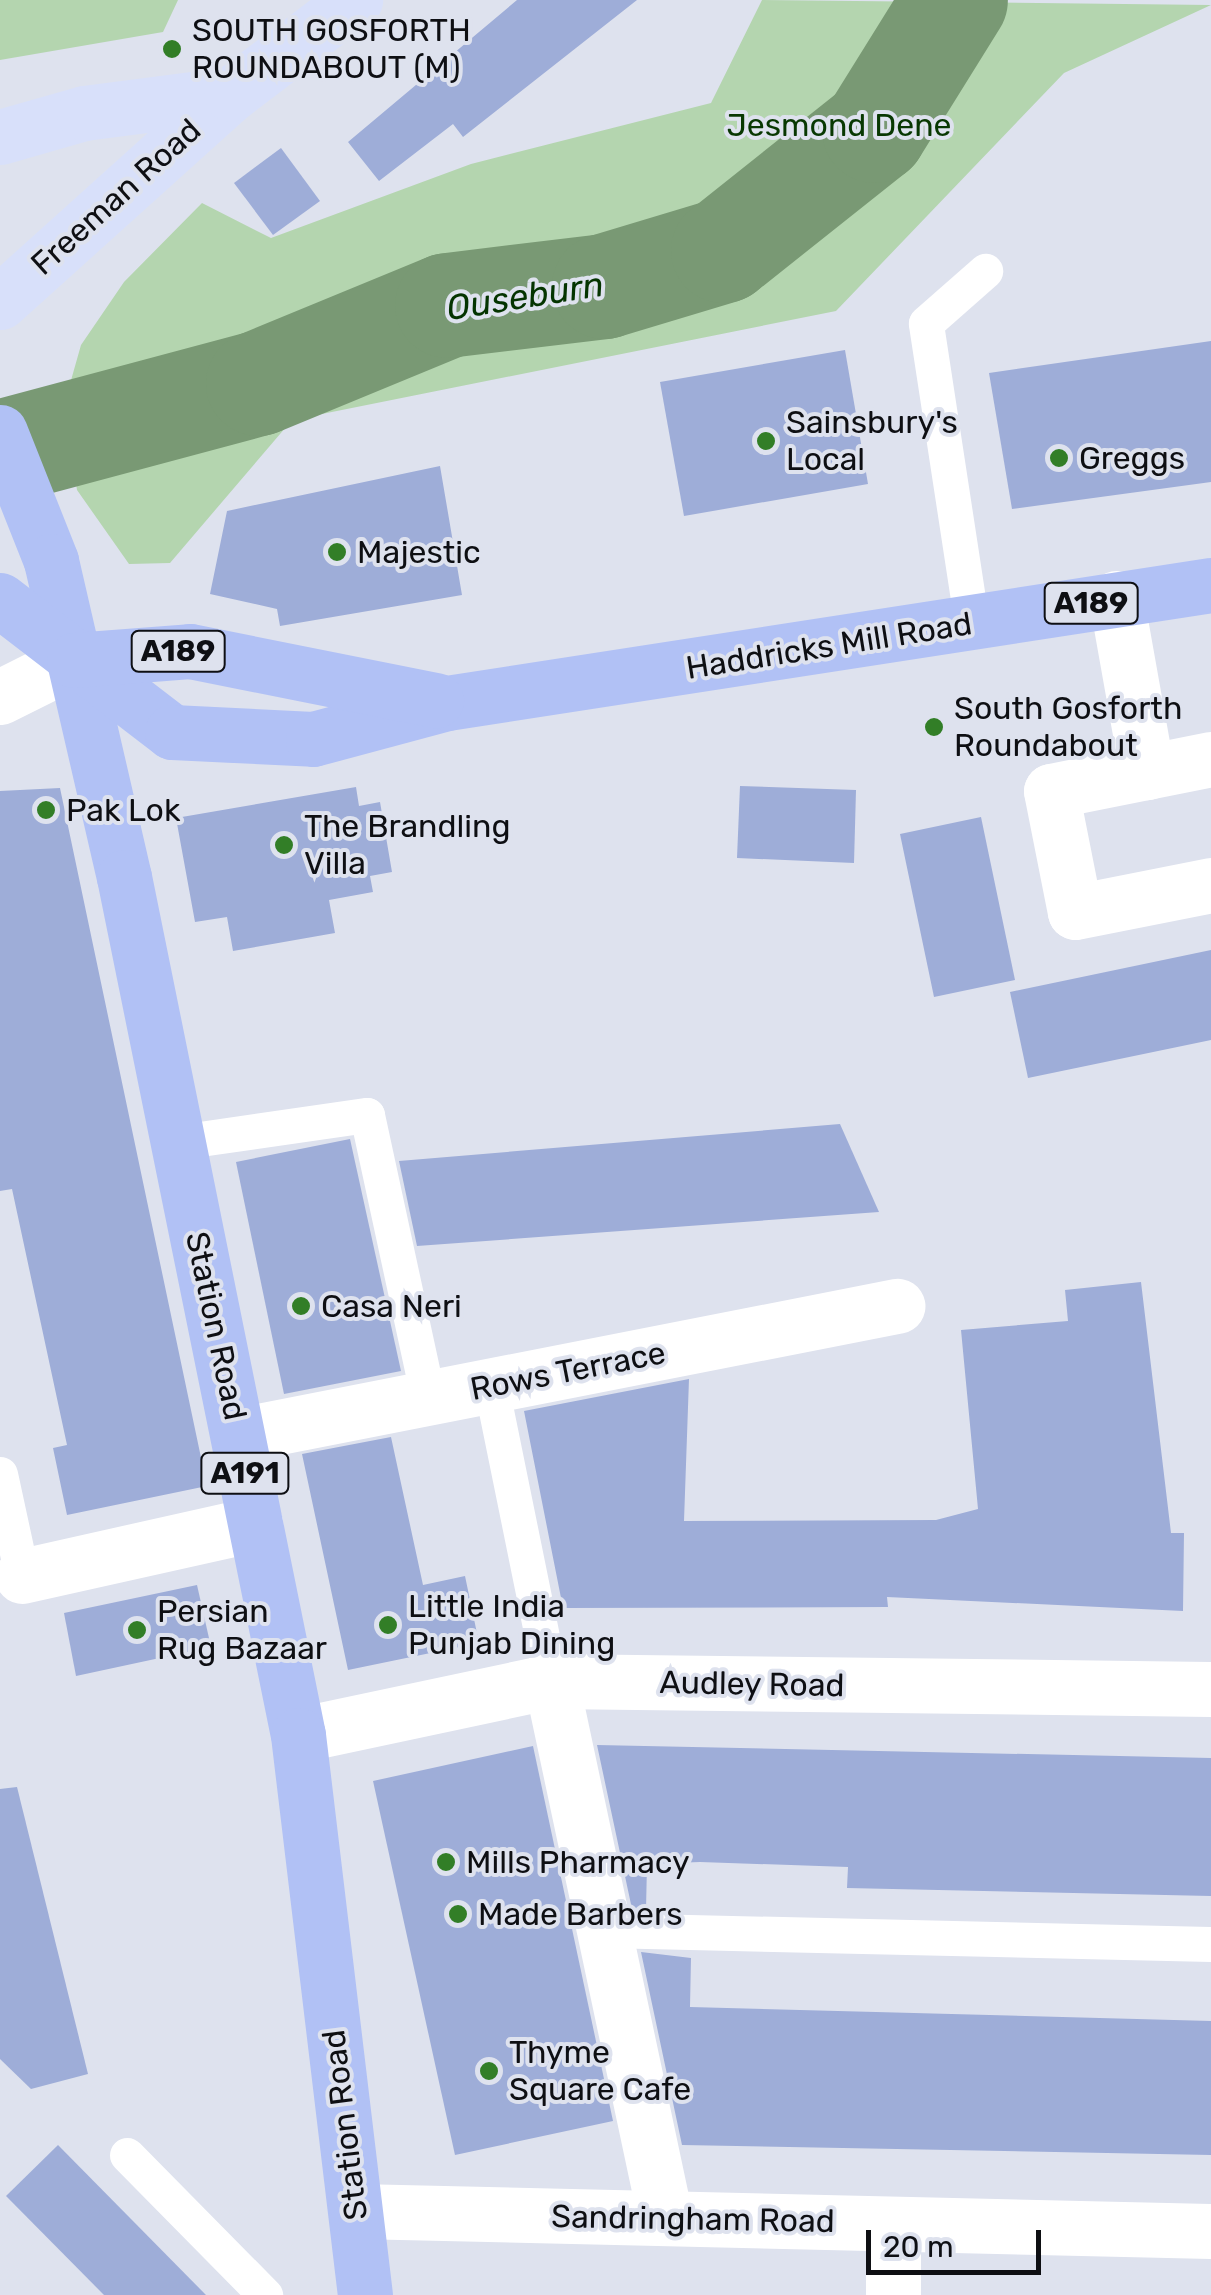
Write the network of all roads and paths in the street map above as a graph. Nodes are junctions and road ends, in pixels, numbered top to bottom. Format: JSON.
{"nodes":[{"id":1,"x":356,"y":0,"type":"edge"},
{"id":2,"x":232,"y":94,"type":"junction"},
{"id":3,"x":0,"y":137,"type":"edge"},
{"id":4,"x":985,"y":271,"type":"dead end"},
{"id":5,"x":0,"y":302,"type":"edge"},
{"id":6,"x":0,"y":432,"type":"edge"},
{"id":7,"x":1211,"y":585,"type":"edge"},
{"id":8,"x":1116,"y":598,"type":"junction"},
{"id":9,"x":0,"y":600,"type":"edge"},
{"id":10,"x":972,"y":625,"type":"junction"},
{"id":11,"x":74,"y":660,"type":"junction"},
{"id":12,"x":0,"y":697,"type":"edge"},
{"id":13,"x":446,"y":703,"type":"junction"},
{"id":14,"x":1211,"y":759,"type":"edge"},
{"id":15,"x":1147,"y":772,"type":"junction"},
{"id":16,"x":1211,"y":885,"type":"edge"},
{"id":17,"x":179,"y":1142,"type":"junction"},
{"id":18,"x":897,"y":1306,"type":"dead end"},
{"id":19,"x":491,"y":1386,"type":"junction"},
{"id":20,"x":428,"y":1398,"type":"junction"},
{"id":21,"x":238,"y":1435,"type":"junction"},
{"id":22,"x":0,"y":1474,"type":"edge"},
{"id":23,"x":255,"y":1524,"type":"junction"},
{"id":24,"x":22,"y":1576,"type":"joint"},
{"id":25,"x":551,"y":1681,"type":"junction"},
{"id":26,"x":1211,"y":1689,"type":"edge"},
{"id":27,"x":298,"y":1735,"type":"junction"},
{"id":28,"x":604,"y":1930,"type":"junction"},
{"id":29,"x":1211,"y":1944,"type":"edge"},
{"id":30,"x":126,"y":2156,"type":"dead end"},
{"id":31,"x":356,"y":2211,"type":"junction"},
{"id":32,"x":665,"y":2217,"type":"junction"},
{"id":33,"x":893,"y":2224,"type":"junction"},
{"id":34,"x":1211,"y":2231,"type":"edge"},
{"id":35,"x":265,"y":2295,"type":"edge"},
{"id":36,"x":365,"y":2295,"type":"edge"},
{"id":37,"x":892,"y":2295,"type":"edge"}],
"edges":[{"from":1,"to":2,"type":"street","name":"Freeman Road"},
{"from":2,"to":3,"type":"street","name":"Freeman Road"},
{"from":2,"to":5,"type":"street","name":"Freeman Road"},
{"from":4,"to":10,"type":"lane"},
{"from":6,"to":11,"type":"main road","name":"Station Road"},
{"from":7,"to":8,"type":"main road","name":"Haddricks Mill Road","number":"A189"},
{"from":8,"to":10,"type":"main road","name":"Haddricks Mill Road","number":"A189"},
{"from":8,"to":15,"type":"street"},
{"from":9,"to":11,"type":"main road","number":"A189"},
{"from":10,"to":13,"type":"main road","name":"Haddricks Mill Road","number":"A189"},
{"from":11,"to":12,"type":"street"},
{"from":11,"to":13,"type":"main road","name":"Haddricks Mill Road","number":"A189"},
{"from":11,"to":13,"type":"main road","name":"Haddricks Mill Road","number":"A189"},
{"from":11,"to":17,"type":"main road","name":"Station Road","number":"A191"},
{"from":14,"to":15,"type":"street"},
{"from":15,"to":16,"type":"street"},
{"from":17,"to":20,"type":"lane"},
{"from":17,"to":21,"type":"main road","name":"Station Road","number":"A191"},
{"from":18,"to":19,"type":"street","name":"Rows Terrace"},
{"from":19,"to":20,"type":"street","name":"Rows Terrace"},
{"from":19,"to":25,"type":"lane"},
{"from":20,"to":21,"type":"street","name":"Rows Terrace"},
{"from":21,"to":23,"type":"main road","name":"Station Road","number":"A191"},
{"from":22,"to":24,"type":"lane"},
{"from":23,"to":24,"type":"street"},
{"from":23,"to":27,"type":"main road","name":"Station Road","number":"A191"},
{"from":25,"to":26,"type":"street","name":"Audley Road"},
{"from":25,"to":27,"type":"street","name":"Audley Road"},
{"from":25,"to":28,"type":"street"},
{"from":27,"to":31,"type":"main road","name":"Station Road","number":"A191"},
{"from":28,"to":29,"type":"lane"},
{"from":28,"to":32,"type":"street"},
{"from":30,"to":35,"type":"lane"},
{"from":31,"to":32,"type":"street","name":"Sandringham Road"},
{"from":31,"to":36,"type":"main road","name":"Station Road","number":"A191"},
{"from":32,"to":33,"type":"street","name":"Sandringham Road"},
{"from":33,"to":34,"type":"street","name":"Sandringham Road"},
{"from":33,"to":37,"type":"street"}]}
